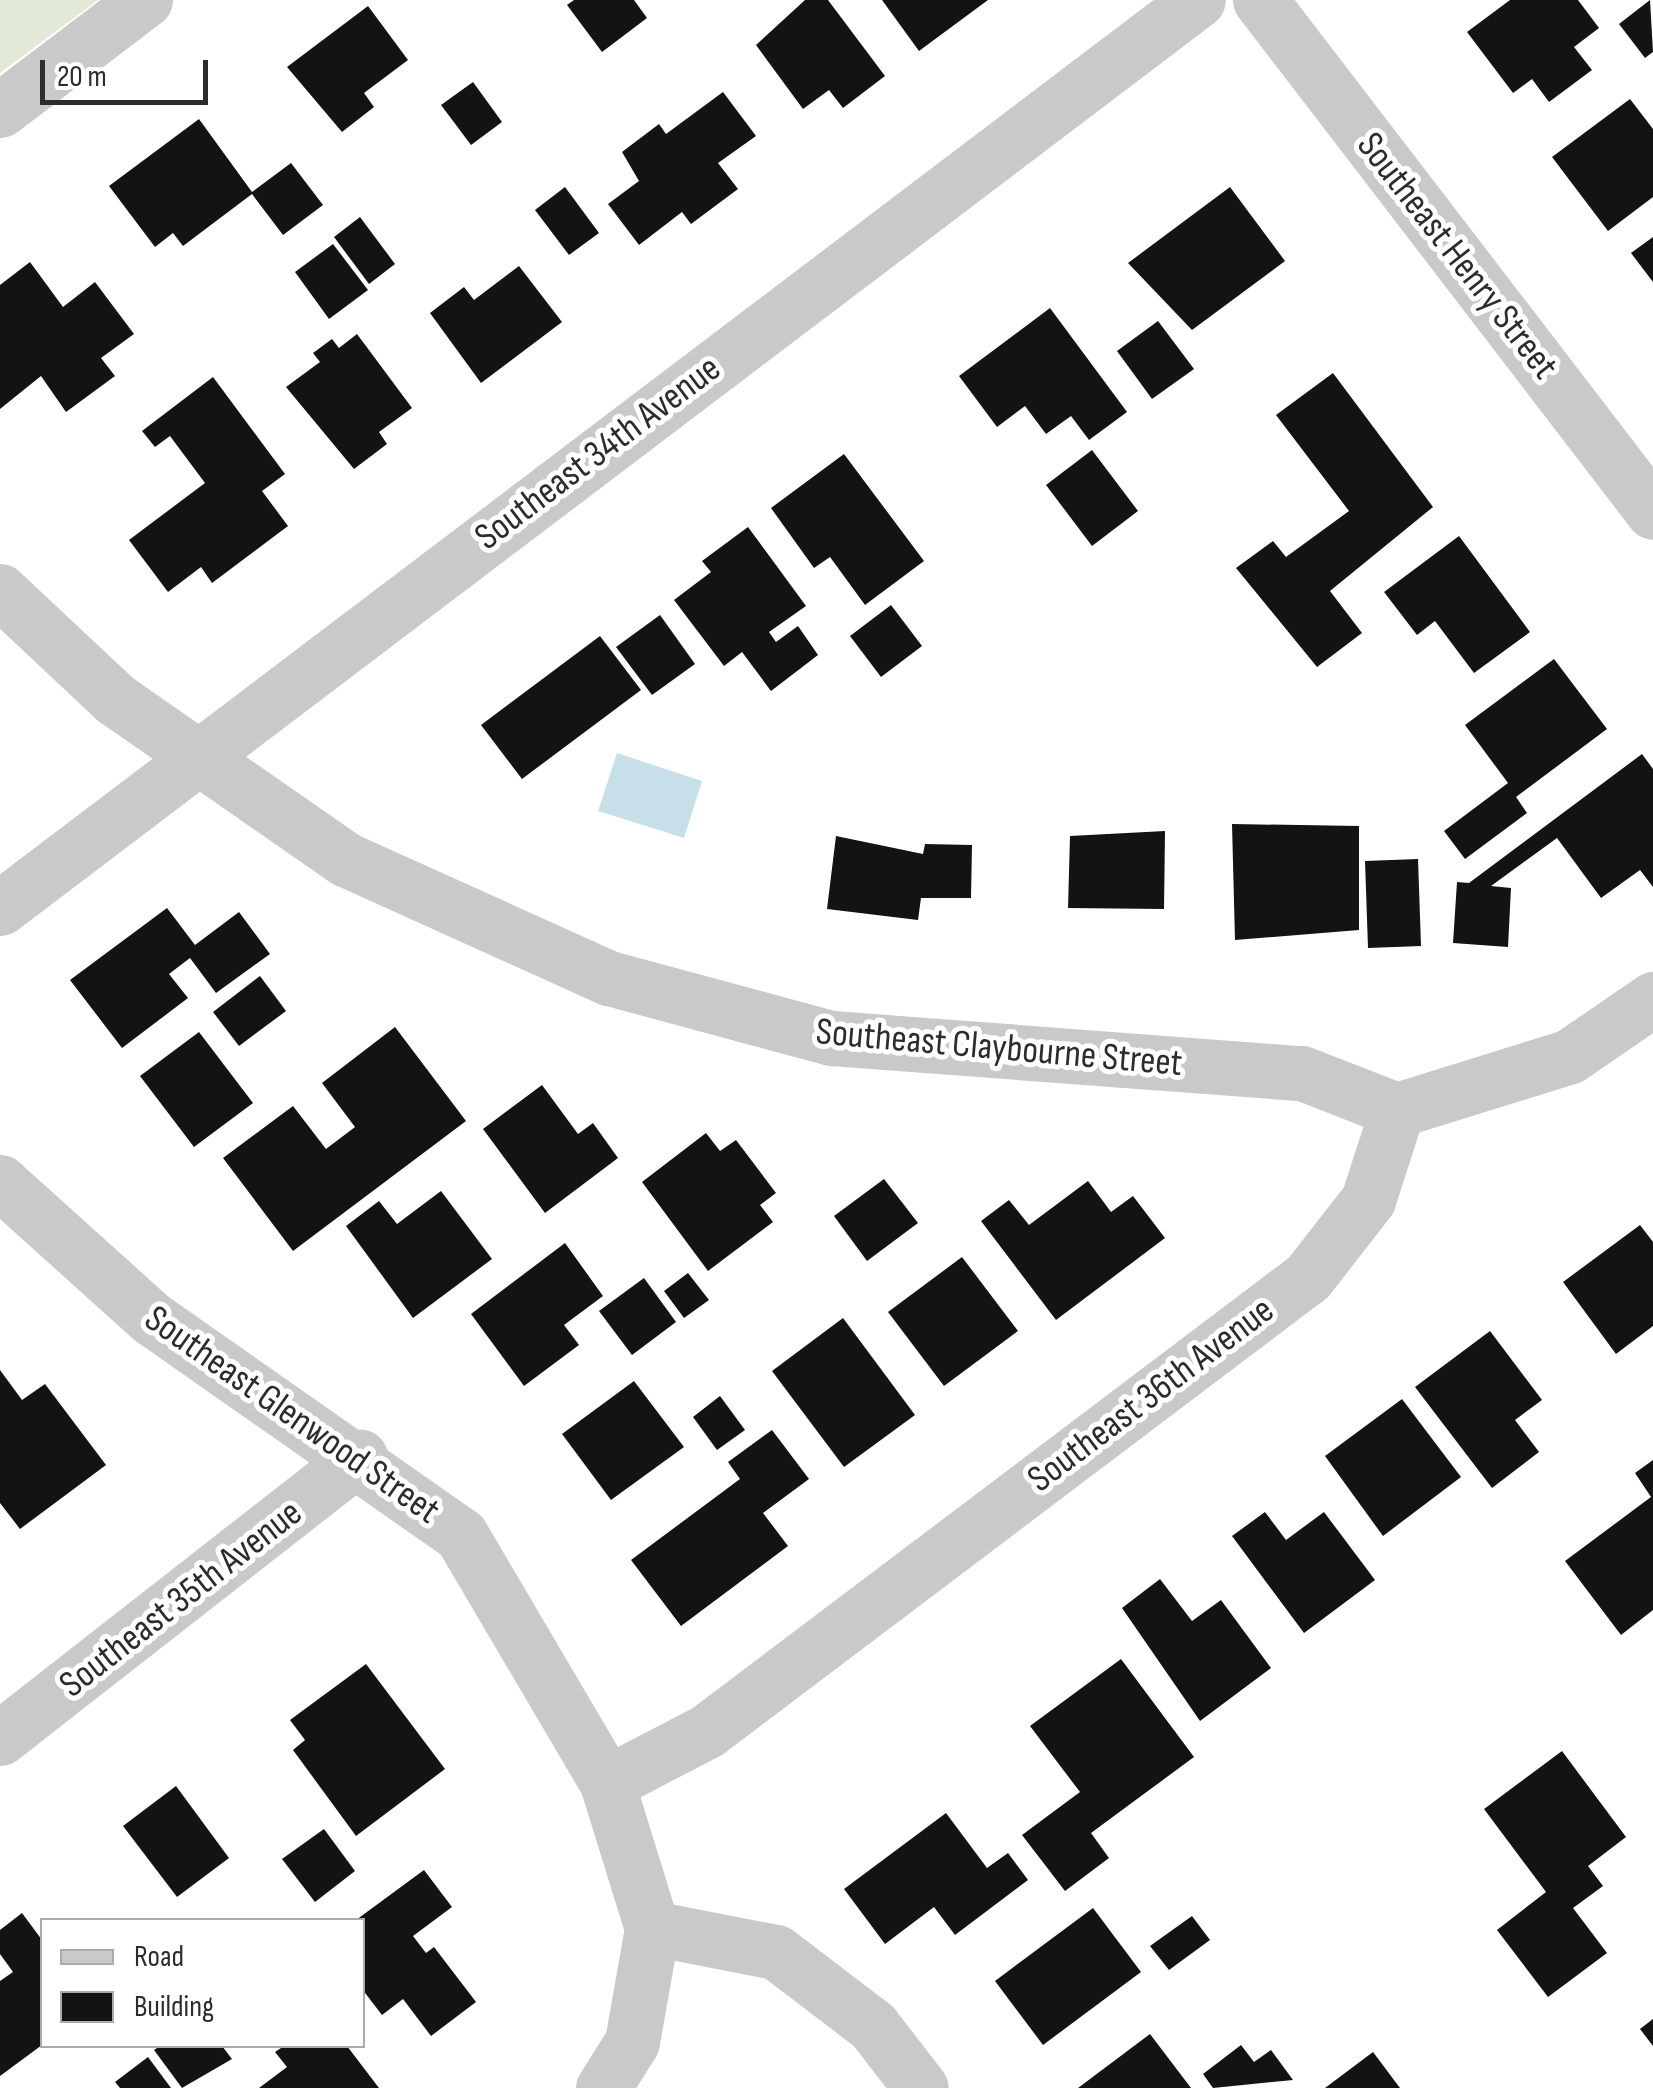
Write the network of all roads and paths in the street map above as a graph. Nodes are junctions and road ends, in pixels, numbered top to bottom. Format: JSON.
{"nodes":[{"id":1,"x":146,"y":0,"type":"edge"},
{"id":2,"x":1198,"y":0,"type":"edge"},
{"id":3,"x":1260,"y":0,"type":"edge"},
{"id":4,"x":0,"y":110,"type":"edge"},
{"id":5,"x":1653,"y":512,"type":"edge"},
{"id":6,"x":0,"y":591,"type":"edge"},
{"id":7,"x":195,"y":758,"type":"junction"},
{"id":8,"x":0,"y":908,"type":"edge"},
{"id":9,"x":1653,"y":1000,"type":"edge"},
{"id":10,"x":1397,"y":1110,"type":"junction"},
{"id":11,"x":0,"y":1182,"type":"edge"},
{"id":12,"x":360,"y":1457,"type":"junction"},
{"id":13,"x":0,"y":1738,"type":"edge"},
{"id":14,"x":607,"y":1783,"type":"junction"},
{"id":15,"x":652,"y":1928,"type":"junction"},
{"id":16,"x":603,"y":2088,"type":"edge"},
{"id":17,"x":922,"y":2088,"type":"edge"}],
"edges":[{"from":1,"to":4,"type":"street"},
{"from":2,"to":7,"type":"street","name":"Southeast 34th Avenue"},
{"from":3,"to":5,"type":"street","name":"Southeast Henry Street"},
{"from":6,"to":7,"type":"street","name":"Southeast Claybourne Street"},
{"from":7,"to":8,"type":"street","name":"Southeast 34th Avenue"},
{"from":7,"to":10,"type":"street","name":"Southeast Claybourne Street"},
{"from":9,"to":10,"type":"street"},
{"from":10,"to":14,"type":"street","name":"Southeast 36th Avenue"},
{"from":11,"to":12,"type":"street","name":"Southeast Glenwood Street"},
{"from":12,"to":13,"type":"street","name":"Southeast 35th Avenue"},
{"from":12,"to":14,"type":"street","name":"Southeast Glenwood Street"},
{"from":14,"to":15,"type":"street","name":"Southeast Glenwood Street"},
{"from":15,"to":16,"type":"street"},
{"from":15,"to":17,"type":"street"}]}
